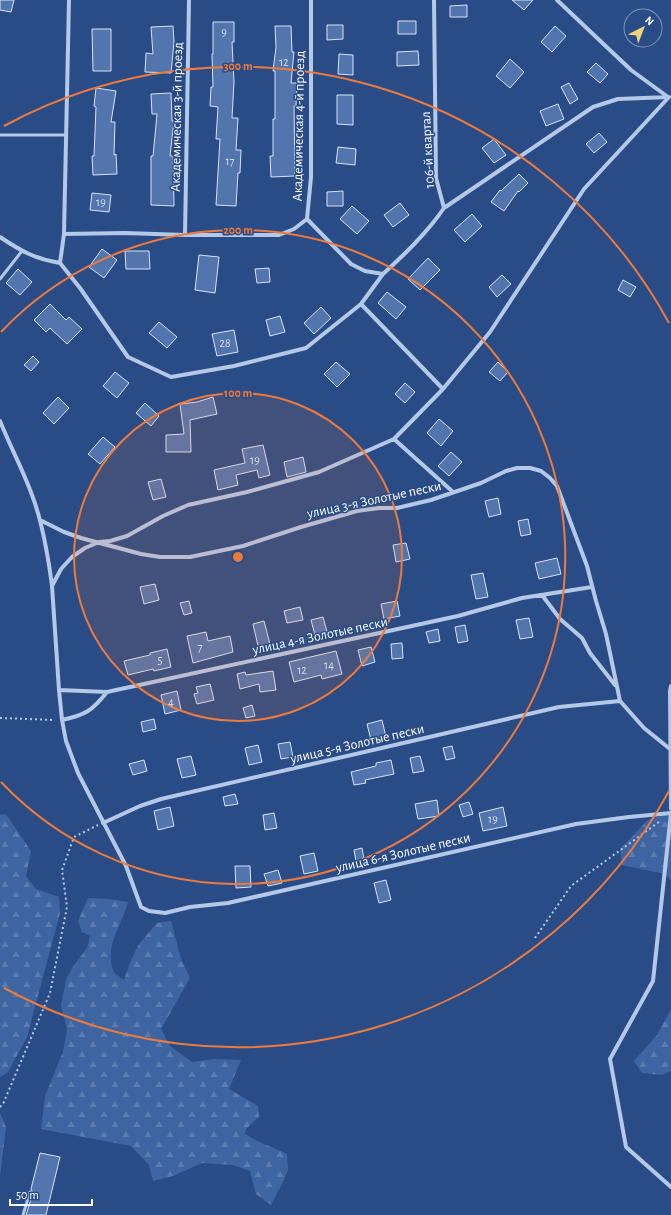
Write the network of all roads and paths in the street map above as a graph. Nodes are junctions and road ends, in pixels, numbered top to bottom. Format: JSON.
{"nodes":[{"id":1,"x":69,"y":0,"type":"edge"},
{"id":2,"x":190,"y":0,"type":"edge"},
{"id":3,"x":311,"y":0,"type":"edge"},
{"id":4,"x":434,"y":0,"type":"edge"},
{"id":5,"x":557,"y":0,"type":"edge"},
{"id":6,"x":670,"y":97,"type":"edge"},
{"id":7,"x":0,"y":135,"type":"edge"},
{"id":8,"x":66,"y":135,"type":"junction"},
{"id":9,"x":444,"y":208,"type":"junction"},
{"id":10,"x":307,"y":219,"type":"junction"},
{"id":11,"x":64,"y":234,"type":"junction"},
{"id":12,"x":185,"y":235,"type":"junction"},
{"id":13,"x":0,"y":237,"type":"edge"},
{"id":14,"x":22,"y":251,"type":"junction"},
{"id":15,"x":60,"y":263,"type":"junction"},
{"id":16,"x":383,"y":274,"type":"junction"},
{"id":17,"x":0,"y":279,"type":"edge"},
{"id":18,"x":361,"y":304,"type":"junction"},
{"id":19,"x":443,"y":388,"type":"junction"},
{"id":20,"x":0,"y":421,"type":"edge"},
{"id":21,"x":394,"y":438,"type":"junction"},
{"id":22,"x":453,"y":492,"type":"junction"},
{"id":23,"x":40,"y":520,"type":"junction"},
{"id":24,"x":99,"y":542,"type":"junction"},
{"id":25,"x":52,"y":586,"type":"junction"},
{"id":26,"x":592,"y":587,"type":"junction"},
{"id":27,"x":542,"y":594,"type":"junction"},
{"id":28,"x":671,"y":686,"type":"edge"},
{"id":29,"x":617,"y":687,"type":"junction"},
{"id":30,"x":58,"y":690,"type":"junction"},
{"id":31,"x":107,"y":692,"type":"junction"},
{"id":32,"x":620,"y":701,"type":"junction"},
{"id":33,"x":0,"y":718,"type":"edge"},
{"id":34,"x":62,"y":720,"type":"junction"},
{"id":35,"x":670,"y":749,"type":"edge"},
{"id":36,"x":671,"y":809,"type":"edge"},
{"id":37,"x":671,"y":813,"type":"edge"},
{"id":38,"x":665,"y":818,"type":"dead end"},
{"id":39,"x":104,"y":823,"type":"junction"},
{"id":40,"x":535,"y":938,"type":"dead end"},
{"id":41,"x":0,"y":1107,"type":"edge"},
{"id":42,"x":671,"y":1187,"type":"edge"},
{"id":43,"x":30,"y":1192,"type":"dead end"},
{"id":44,"x":23,"y":1215,"type":"edge"}],
"edges":[{"from":1,"to":8,"type":"street"},
{"from":2,"to":12,"type":"street","name":"Академическая 3-й проезд"},
{"from":3,"to":10,"type":"street","name":"Академическая 4-й проезд"},
{"from":4,"to":9,"type":"street","name":"106-й квартал"},
{"from":5,"to":6,"type":"street"},
{"from":6,"to":9,"type":"street"},
{"from":6,"to":19,"type":"street"},
{"from":7,"to":8,"type":"lane"},
{"from":8,"to":11,"type":"street"},
{"from":9,"to":16,"type":"street"},
{"from":10,"to":12,"type":"street","name":"Академическая 4-й проезд"},
{"from":10,"to":16,"type":"street"},
{"from":11,"to":12,"type":"street"},
{"from":11,"to":15,"type":"street"},
{"from":13,"to":14,"type":"street"},
{"from":14,"to":15,"type":"street"},
{"from":14,"to":17,"type":"lane"},
{"from":15,"to":18,"type":"street"},
{"from":16,"to":18,"type":"street"},
{"from":18,"to":19,"type":"street"},
{"from":19,"to":21,"type":"street"},
{"from":20,"to":23,"type":"street"},
{"from":21,"to":22,"type":"street"},
{"from":21,"to":24,"type":"street"},
{"from":22,"to":24,"type":"street","name":"улица 3-я Золотые пески"},
{"from":22,"to":26,"type":"street","name":"улица 3-я Золотые пески"},
{"from":23,"to":24,"type":"street","name":"улица 3-я Золотые пески"},
{"from":23,"to":25,"type":"street"},
{"from":24,"to":25,"type":"street"},
{"from":25,"to":30,"type":"street"},
{"from":26,"to":27,"type":"street","name":"улица 4-я Золотые пески"},
{"from":26,"to":29,"type":"street","name":"улица 3-я Золотые пески"},
{"from":27,"to":29,"type":"street"},
{"from":27,"to":31,"type":"street","name":"улица 4-я Золотые пески"},
{"from":28,"to":35,"type":"street"},
{"from":29,"to":32,"type":"street","name":"улица 3-я Золотые пески"},
{"from":30,"to":31,"type":"street","name":"улица 4-я Золотые пески"},
{"from":30,"to":34,"type":"street"},
{"from":31,"to":34,"type":"street"},
{"from":32,"to":35,"type":"street"},
{"from":32,"to":39,"type":"street","name":"улица 5-я Золотые пески"},
{"from":33,"to":34,"type":"path"},
{"from":34,"to":39,"type":"street"},
{"from":35,"to":36,"type":"street"},
{"from":37,"to":39,"type":"street","name":"улица 6-я Золотые пески"},
{"from":37,"to":42,"type":"street"},
{"from":38,"to":40,"type":"path"},
{"from":39,"to":41,"type":"path"},
{"from":43,"to":44,"type":"lane"}]}
